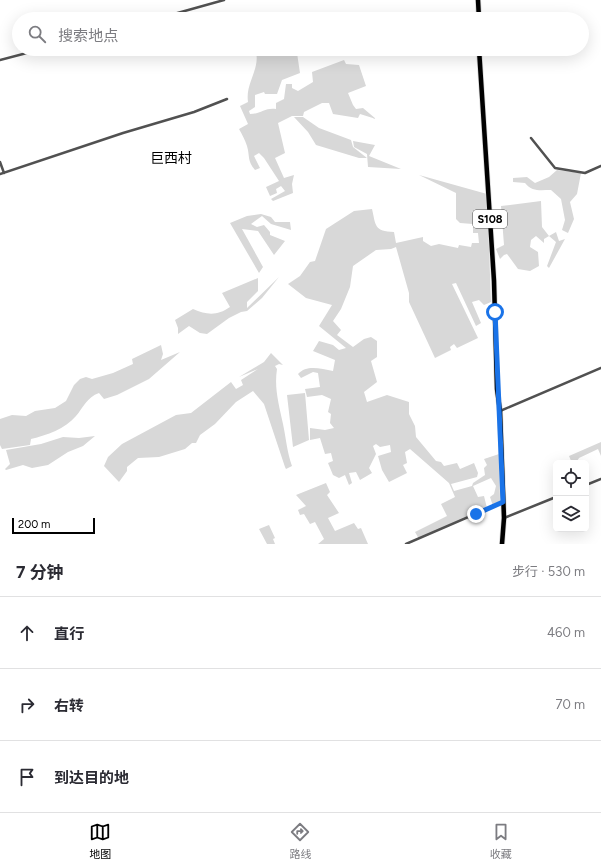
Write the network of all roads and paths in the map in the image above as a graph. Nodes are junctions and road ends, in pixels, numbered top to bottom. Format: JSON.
{"nodes":[{"id":1,"x":224,"y":0,"type":"edge"},
{"id":2,"x":478,"y":0,"type":"edge"},
{"id":3,"x":181,"y":12,"type":"edge"},
{"id":4,"x":479,"y":12,"type":"edge"},
{"id":5,"x":15,"y":56,"type":"edge"},
{"id":6,"x":480,"y":56,"type":"edge"},
{"id":7,"x":0,"y":60,"type":"edge"},
{"id":8,"x":227,"y":99,"type":"dead end"},
{"id":9,"x":531,"y":138,"type":"dead end"},
{"id":10,"x":0,"y":162,"type":"edge"},
{"id":11,"x":601,"y":166,"type":"edge"},
{"id":12,"x":4,"y":173,"type":"junction"},
{"id":13,"x":0,"y":174,"type":"edge"},
{"id":14,"x":601,"y":368,"type":"edge"},
{"id":15,"x":500,"y":411,"type":"junction"},
{"id":16,"x":601,"y":479,"type":"edge"},
{"id":17,"x":589,"y":484,"type":"edge"},
{"id":18,"x":553,"y":498,"type":"edge"},
{"id":19,"x":503,"y":502,"type":"junction"},
{"id":20,"x":504,"y":518,"type":"junction"},
{"id":21,"x":406,"y":544,"type":"edge"},
{"id":22,"x":502,"y":544,"type":"edge"}],
"edges":[{"from":1,"to":3,"type":"street"},
{"from":2,"to":4,"type":"main road"},
{"from":5,"to":7,"type":"street"},
{"from":6,"to":15,"type":"main road","number":"S108"},
{"from":8,"to":12,"type":"street"},
{"from":9,"to":11,"type":"street"},
{"from":10,"to":12,"type":"street"},
{"from":12,"to":13,"type":"street"},
{"from":14,"to":15,"type":"street"},
{"from":15,"to":19,"type":"main road","number":"S108"},
{"from":16,"to":17,"type":"street"},
{"from":18,"to":20,"type":"street"},
{"from":19,"to":20,"type":"main road","number":"S108"},
{"from":19,"to":21,"type":"street"},
{"from":20,"to":22,"type":"main road","number":"S108"}]}
